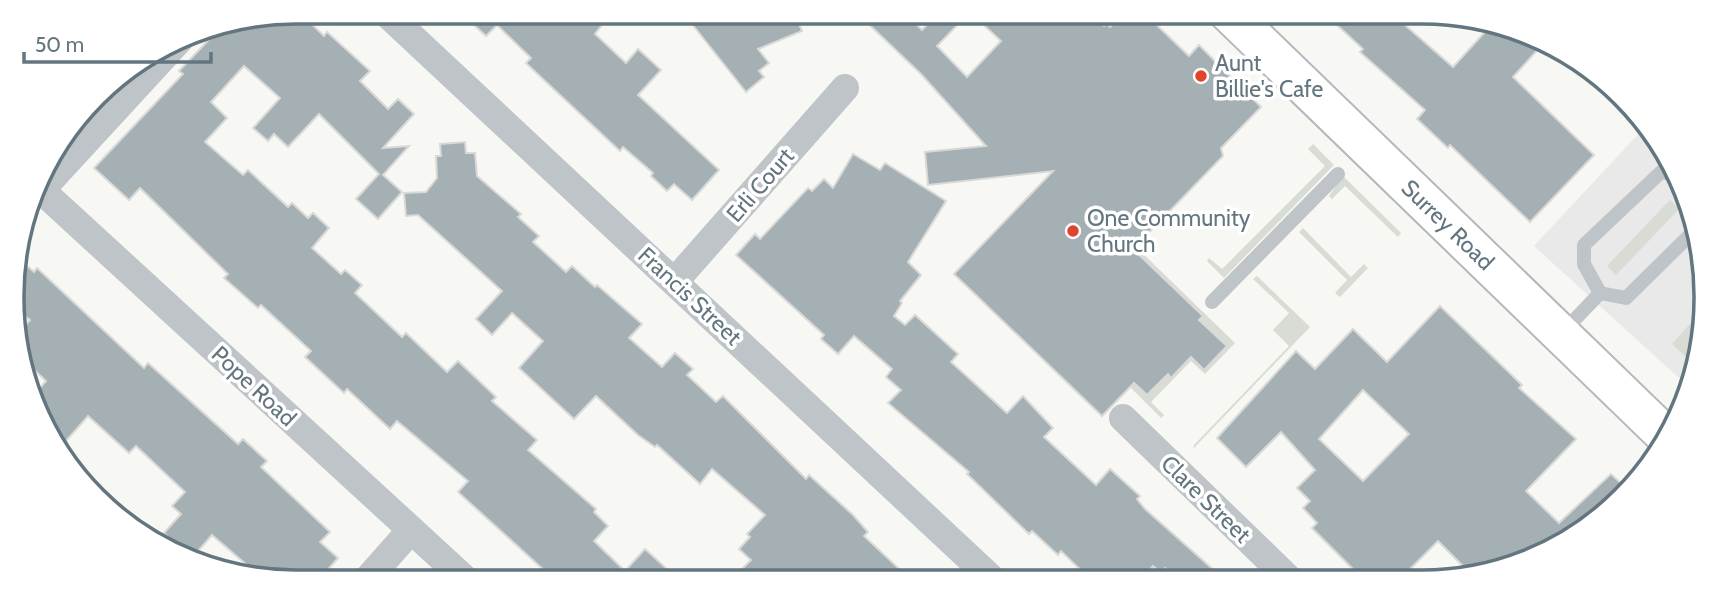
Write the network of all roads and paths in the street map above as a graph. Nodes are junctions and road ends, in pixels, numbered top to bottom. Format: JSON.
{"nodes":[{"id":1,"x":398,"y":24,"type":"edge"},
{"id":2,"x":1240,"y":24,"type":"edge"},
{"id":3,"x":158,"y":63,"type":"edge"},
{"id":4,"x":845,"y":88,"type":"dead end"},
{"id":5,"x":1663,"y":172,"type":"edge"},
{"id":6,"x":1338,"y":174,"type":"dead end"},
{"id":7,"x":52,"y":178,"type":"edge"},
{"id":8,"x":45,"y":194,"type":"edge"},
{"id":9,"x":1687,"y":237,"type":"edge"},
{"id":10,"x":675,"y":281,"type":"junction"},
{"id":11,"x":1600,"y":293,"type":"junction"},
{"id":12,"x":1212,"y":302,"type":"dead end"},
{"id":13,"x":1562,"y":334,"type":"junction"},
{"id":14,"x":1123,"y":418,"type":"dead end"},
{"id":15,"x":1659,"y":429,"type":"edge"},
{"id":16,"x":411,"y":530,"type":"junction"},
{"id":17,"x":376,"y":570,"type":"edge"},
{"id":18,"x":455,"y":570,"type":"edge"},
{"id":19,"x":982,"y":570,"type":"edge"},
{"id":20,"x":1280,"y":570,"type":"edge"}],
"edges":[{"from":1,"to":10,"type":"street","name":"Francis Street"},
{"from":2,"to":13,"type":"main road","name":"Surrey Road"},
{"from":3,"to":7,"type":"street","name":"Pope Road"},
{"from":4,"to":10,"type":"street","name":"Erli Court"},
{"from":5,"to":11,"type":"lane"},
{"from":6,"to":12,"type":"lane"},
{"from":8,"to":16,"type":"street","name":"Pope Road"},
{"from":9,"to":11,"type":"lane"},
{"from":10,"to":19,"type":"street","name":"Francis Street"},
{"from":11,"to":13,"type":"lane"},
{"from":13,"to":15,"type":"main road","name":"Surrey Road"},
{"from":14,"to":20,"type":"street","name":"Clare Street"},
{"from":16,"to":17,"type":"street"},
{"from":16,"to":18,"type":"street","name":"Pope Road"}]}
